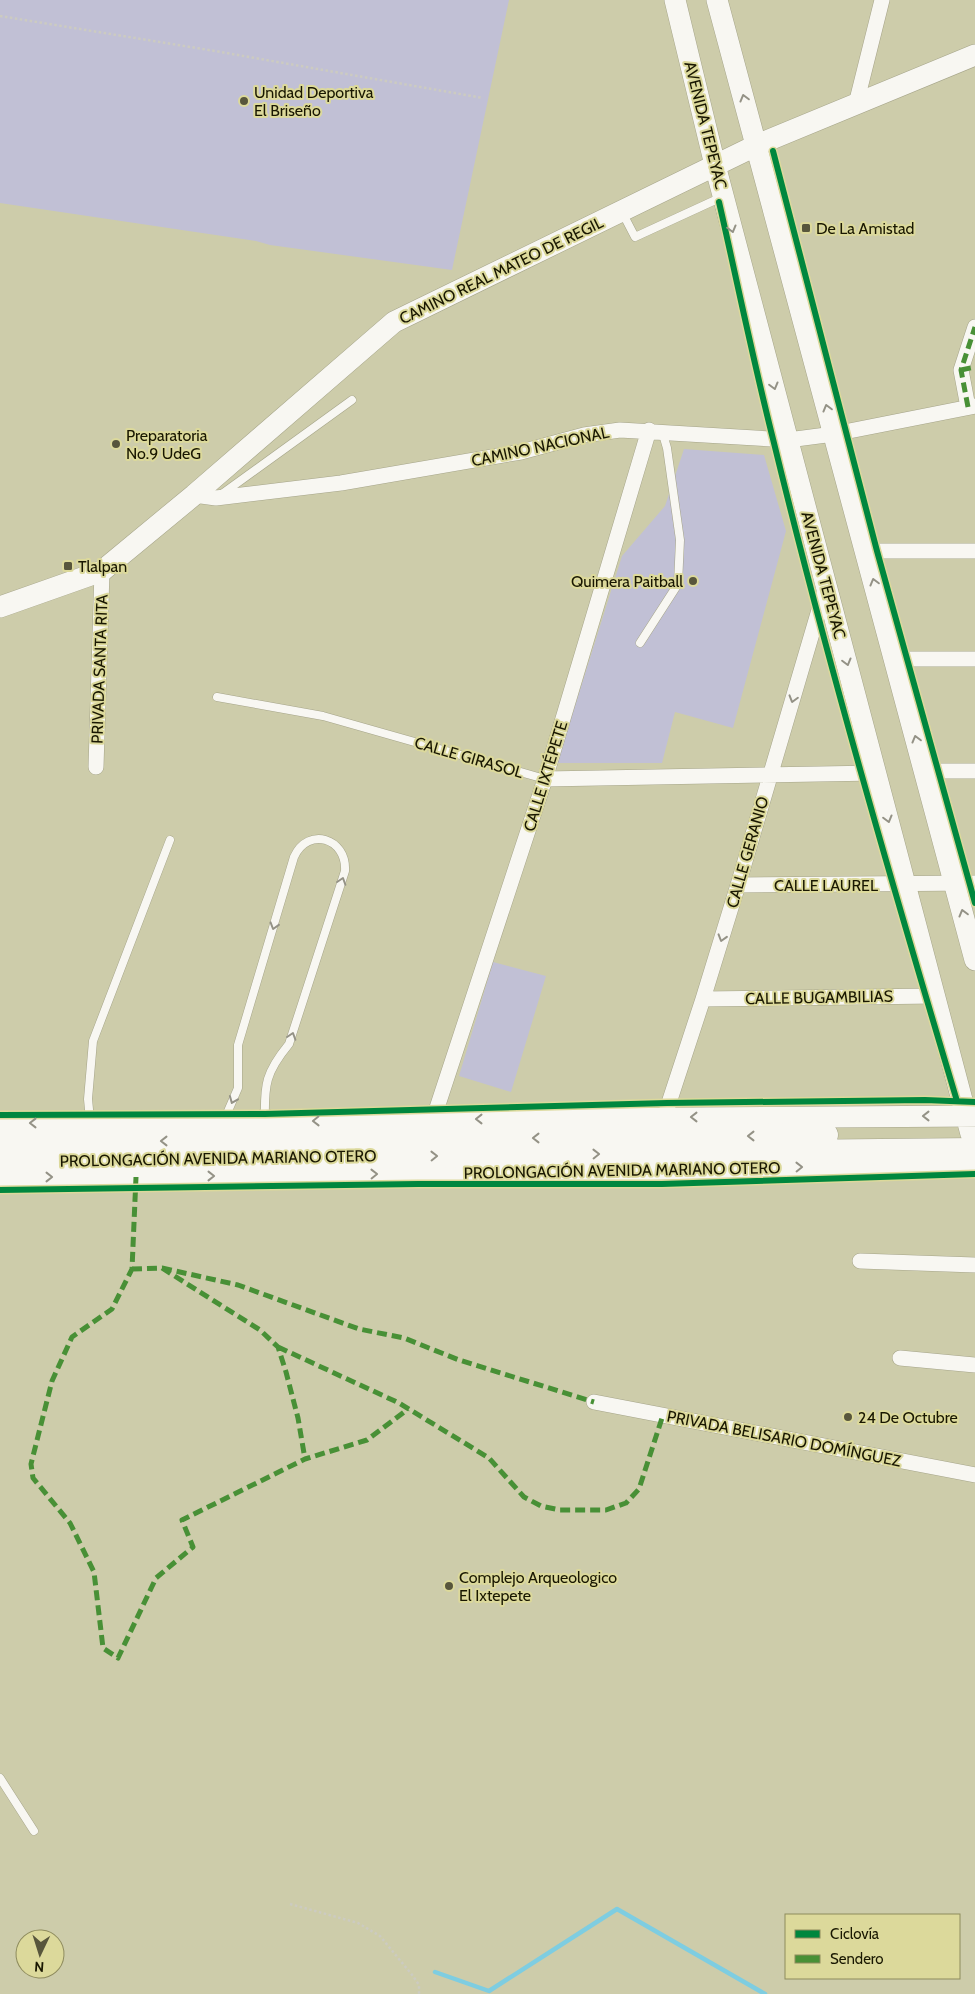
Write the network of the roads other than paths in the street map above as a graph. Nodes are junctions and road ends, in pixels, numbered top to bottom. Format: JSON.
{"nodes":[{"id":1,"x":675,"y":0,"type":"edge"},
{"id":2,"x":717,"y":0,"type":"edge"},
{"id":3,"x":882,"y":0,"type":"edge"},
{"id":4,"x":975,"y":55,"type":"edge"},
{"id":5,"x":856,"y":104,"type":"junction"},
{"id":6,"x":757,"y":145,"type":"junction"},
{"id":7,"x":715,"y":165,"type":"junction"},
{"id":8,"x":724,"y":196,"type":"junction"},
{"id":9,"x":621,"y":212,"type":"junction"},
{"id":10,"x":975,"y":326,"type":"edge"},
{"id":11,"x":968,"y":368,"type":"edge"},
{"id":12,"x":352,"y":400,"type":"dead end"},
{"id":13,"x":971,"y":406,"type":"edge"},
{"id":14,"x":656,"y":431,"type":"junction"},
{"id":15,"x":834,"y":434,"type":"junction"},
{"id":16,"x":788,"y":440,"type":"junction"},
{"id":17,"x":194,"y":495,"type":"junction"},
{"id":18,"x":216,"y":498,"type":"junction"},
{"id":19,"x":866,"y":551,"type":"junction"},
{"id":20,"x":975,"y":551,"type":"edge"},
{"id":21,"x":102,"y":571,"type":"junction"},
{"id":22,"x":826,"y":585,"type":"junction"},
{"id":23,"x":0,"y":607,"type":"edge"},
{"id":24,"x":640,"y":643,"type":"dead end"},
{"id":25,"x":895,"y":659,"type":"junction"},
{"id":26,"x":975,"y":659,"type":"edge"},
{"id":27,"x":217,"y":697,"type":"dead end"},
{"id":28,"x":96,"y":767,"type":"dead end"},
{"id":29,"x":925,"y":771,"type":"junction"},
{"id":30,"x":975,"y":771,"type":"edge"},
{"id":31,"x":876,"y":773,"type":"junction"},
{"id":32,"x":770,"y":775,"type":"junction"},
{"id":33,"x":545,"y":779,"type":"junction"},
{"id":34,"x":170,"y":840,"type":"dead end"},
{"id":35,"x":905,"y":884,"type":"junction"},
{"id":36,"x":965,"y":884,"type":"edge"},
{"id":37,"x":738,"y":885,"type":"junction"},
{"id":38,"x":975,"y":960,"type":"edge"},
{"id":39,"x":935,"y":996,"type":"junction"},
{"id":40,"x":703,"y":999,"type":"junction"},
{"id":41,"x":664,"y":1118,"type":"junction"},
{"id":42,"x":433,"y":1120,"type":"junction"},
{"id":43,"x":222,"y":1121,"type":"junction"},
{"id":44,"x":266,"y":1121,"type":"junction"},
{"id":45,"x":90,"y":1122,"type":"junction"},
{"id":46,"x":0,"y":1123,"type":"edge"},
{"id":47,"x":973,"y":1133,"type":"edge"},
{"id":48,"x":0,"y":1142,"type":"edge"},
{"id":49,"x":316,"y":1148,"type":"junction"},
{"id":50,"x":0,"y":1160,"type":"edge"},
{"id":51,"x":975,"y":1164,"type":"edge"},
{"id":52,"x":266,"y":1176,"type":"junction"},
{"id":53,"x":0,"y":1178,"type":"edge"},
{"id":54,"x":860,"y":1260,"type":"dead end"},
{"id":55,"x":975,"y":1265,"type":"edge"},
{"id":56,"x":900,"y":1358,"type":"dead end"},
{"id":57,"x":975,"y":1365,"type":"edge"},
{"id":58,"x":594,"y":1402,"type":"dead end"},
{"id":59,"x":975,"y":1475,"type":"edge"},
{"id":60,"x":0,"y":1778,"type":"edge"},
{"id":61,"x":34,"y":1831,"type":"dead end"}],
"edges":[{"from":1,"to":7,"type":"street","name":"AVENIDA TEPEYAC"},
{"from":6,"to":2,"type":"street","one_way":true},
{"from":3,"to":5,"type":"street"},
{"from":4,"to":5,"type":"street","name":"CAMINO REAL MATEO DE REGIL"},
{"from":5,"to":6,"type":"street","name":"CAMINO REAL MATEO DE REGIL"},
{"from":6,"to":7,"type":"street","name":"CAMINO REAL MATEO DE REGIL"},
{"from":15,"to":6,"type":"street","one_way":true},
{"from":7,"to":8,"type":"street","name":"AVENIDA TEPEYAC"},
{"from":7,"to":9,"type":"street","name":"CAMINO REAL MATEO DE REGIL"},
{"from":8,"to":9,"type":"lane"},
{"from":8,"to":16,"type":"street","name":"AVENIDA TEPEYAC","one_way":true},
{"from":9,"to":17,"type":"street","name":"CAMINO REAL MATEO DE REGIL"},
{"from":10,"to":11,"type":"street"},
{"from":11,"to":13,"type":"street"},
{"from":12,"to":18,"type":"lane"},
{"from":13,"to":15,"type":"street","name":"CAMINO NACIONAL"},
{"from":14,"to":16,"type":"street","name":"CAMINO NACIONAL"},
{"from":14,"to":18,"type":"street","name":"CAMINO NACIONAL"},
{"from":14,"to":24,"type":"lane"},
{"from":14,"to":33,"type":"street","name":"CALLE IXTÉPETE"},
{"from":15,"to":16,"type":"street","name":"CAMINO NACIONAL"},
{"from":15,"to":19,"type":"street"},
{"from":16,"to":22,"type":"street","name":"AVENIDA TEPEYAC"},
{"from":17,"to":18,"type":"street","name":"CAMINO NACIONAL"},
{"from":17,"to":21,"type":"street","name":"CAMINO REAL MATEO DE REGIL"},
{"from":19,"to":20,"type":"street"},
{"from":25,"to":19,"type":"street","one_way":true},
{"from":21,"to":23,"type":"street","name":"CAMINO REAL MATEO DE REGIL"},
{"from":21,"to":28,"type":"street","name":"PRIVADA SANTA RITA"},
{"from":22,"to":31,"type":"street","name":"AVENIDA TEPEYAC","one_way":true},
{"from":22,"to":32,"type":"street","name":"CALLE GERANIO","one_way":true},
{"from":25,"to":26,"type":"street"},
{"from":29,"to":25,"type":"street","one_way":true},
{"from":27,"to":33,"type":"lane","name":"CALLE GIRASOL"},
{"from":29,"to":30,"type":"street"},
{"from":29,"to":36,"type":"street"},
{"from":31,"to":32,"type":"street","name":"CALLE GIRASOL"},
{"from":31,"to":35,"type":"street","name":"AVENIDA TEPEYAC","one_way":true},
{"from":32,"to":33,"type":"street","name":"CALLE GIRASOL"},
{"from":32,"to":37,"type":"street","name":"CALLE GERANIO"},
{"from":33,"to":42,"type":"street","name":"CALLE IXTÉPETE"},
{"from":34,"to":45,"type":"lane"},
{"from":35,"to":36,"type":"street","name":"CALLE LAUREL"},
{"from":35,"to":37,"type":"street","name":"CALLE LAUREL"},
{"from":35,"to":39,"type":"street","name":"AVENIDA TEPEYAC"},
{"from":38,"to":36,"type":"street","one_way":true},
{"from":37,"to":40,"type":"street","name":"CALLE GERANIO","one_way":true},
{"from":39,"to":40,"type":"street","name":"CALLE BUGAMBILIAS"},
{"from":39,"to":47,"type":"street","name":"AVENIDA TEPEYAC"},
{"from":40,"to":41,"type":"street","name":"CALLE GERANIO"},
{"from":41,"to":42,"type":"street","one_way":true},
{"from":47,"to":41,"type":"street","one_way":true},
{"from":42,"to":44,"type":"street","one_way":true},
{"from":43,"to":44,"type":"street"},
{"from":44,"to":43,"type":"lane","one_way":true},
{"from":43,"to":45,"type":"street"},
{"from":44,"to":49,"type":"main road"},
{"from":45,"to":46,"type":"street","one_way":true},
{"from":47,"to":49,"type":"main road","name":"PROLONGACIÓN AVENIDA MARIANO OTERO"},
{"from":49,"to":48,"type":"main road","name":"PROLONGACIÓN AVENIDA MARIANO OTERO","one_way":true},
{"from":49,"to":50,"type":"main road","name":"PROLONGACIÓN AVENIDA MARIANO OTERO"},
{"from":49,"to":52,"type":"main road"},
{"from":52,"to":51,"type":"street","name":"PROLONGACIÓN AVENIDA MARIANO OTERO","one_way":true},
{"from":53,"to":52,"type":"street","name":"PROLONGACIÓN AVENIDA MARIANO OTERO","one_way":true},
{"from":54,"to":55,"type":"street"},
{"from":56,"to":57,"type":"street"},
{"from":58,"to":59,"type":"street","name":"PRIVADA BELISARIO DOMÍNGUEZ"},
{"from":60,"to":61,"type":"lane"}]}
